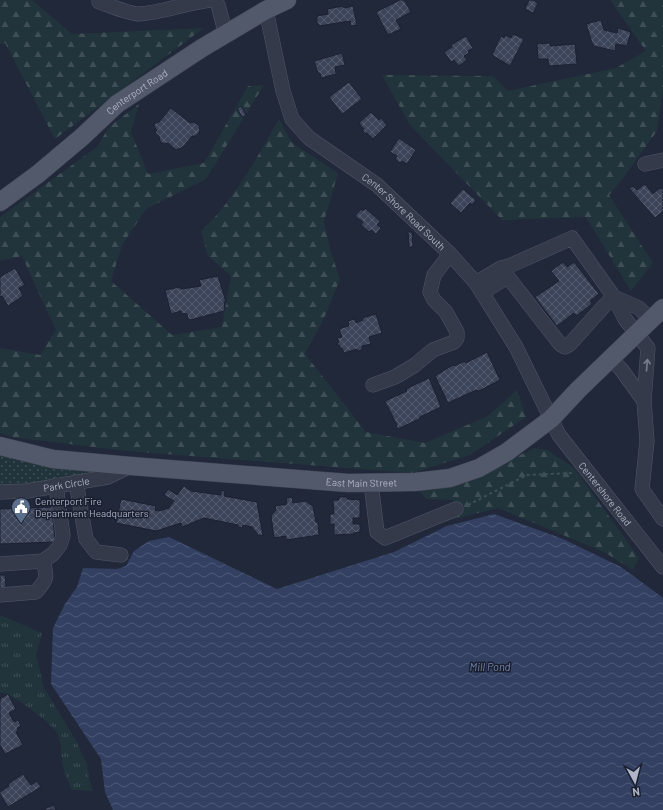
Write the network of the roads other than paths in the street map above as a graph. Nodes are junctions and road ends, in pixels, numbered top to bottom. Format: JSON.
{"nodes":[{"id":1,"x":287,"y":0,"type":"edge"},
{"id":2,"x":99,"y":2,"type":"dead end"},
{"id":3,"x":266,"y":10,"type":"junction"},
{"id":4,"x":226,"y":34,"type":"junction"},
{"id":5,"x":663,"y":160,"type":"edge"},
{"id":6,"x":645,"y":164,"type":"dead end"},
{"id":7,"x":0,"y":202,"type":"edge"},
{"id":8,"x":450,"y":254,"type":"junction"},
{"id":9,"x":504,"y":272,"type":"junction"},
{"id":10,"x":479,"y":288,"type":"junction"},
{"id":11,"x":614,"y":297,"type":"junction"},
{"id":12,"x":657,"y":314,"type":"edge"},
{"id":13,"x":636,"y":334,"type":"junction"},
{"id":14,"x":610,"y":358,"type":"junction"},
{"id":15,"x":373,"y":385,"type":"dead end"},
{"id":16,"x":644,"y":401,"type":"junction"},
{"id":17,"x":551,"y":419,"type":"junction"},
{"id":18,"x":0,"y":446,"type":"edge"},
{"id":19,"x":131,"y":466,"type":"junction"},
{"id":20,"x":76,"y":482,"type":"junction"},
{"id":21,"x":371,"y":483,"type":"junction"},
{"id":22,"x":56,"y":485,"type":"junction"},
{"id":23,"x":0,"y":492,"type":"edge"},
{"id":24,"x":456,"y":509,"type":"road end"},
{"id":25,"x":663,"y":519,"type":"edge"},
{"id":26,"x":121,"y":554,"type":"dead end"},
{"id":27,"x":43,"y":561,"type":"junction"},
{"id":28,"x":0,"y":564,"type":"edge"},
{"id":29,"x":663,"y":567,"type":"edge"},
{"id":30,"x":0,"y":595,"type":"edge"}],
"edges":[{"from":1,"to":3,"type":"main road","name":"Centerport Road"},
{"from":2,"to":4,"type":"street"},
{"from":3,"to":4,"type":"main road","name":"Centerport Road"},
{"from":3,"to":8,"type":"street","name":"Center Shore Road South"},
{"from":4,"to":7,"type":"main road","name":"Centerport Road"},
{"from":5,"to":6,"type":"street"},
{"from":8,"to":10,"type":"street","name":"Center Shore Road South"},
{"from":8,"to":15,"type":"street"},
{"from":9,"to":10,"type":"street"},
{"from":9,"to":11,"type":"street"},
{"from":9,"to":11,"type":"street"},
{"from":10,"to":17,"type":"street","name":"Center Shore Road South"},
{"from":11,"to":12,"type":"street"},
{"from":11,"to":13,"type":"street"},
{"from":12,"to":13,"type":"main road","name":"East Main Street"},
{"from":13,"to":14,"type":"main road","name":"East Main Street"},
{"from":16,"to":13,"type":"street","one_way":true},
{"from":14,"to":16,"type":"street"},
{"from":14,"to":17,"type":"main road","name":"East Main Street"},
{"from":16,"to":25,"type":"street"},
{"from":17,"to":21,"type":"main road","name":"East Main Street"},
{"from":17,"to":29,"type":"street","name":"Centershore Road"},
{"from":18,"to":19,"type":"main road","name":"East Main Street"},
{"from":19,"to":20,"type":"street","name":"Park Circle"},
{"from":19,"to":21,"type":"main road","name":"East Main Street"},
{"from":20,"to":22,"type":"street","name":"Park Circle"},
{"from":20,"to":26,"type":"street"},
{"from":21,"to":24,"type":"street"},
{"from":22,"to":23,"type":"street","name":"Park Circle"},
{"from":22,"to":27,"type":"street"},
{"from":27,"to":28,"type":"street"},
{"from":27,"to":30,"type":"street"}]}
